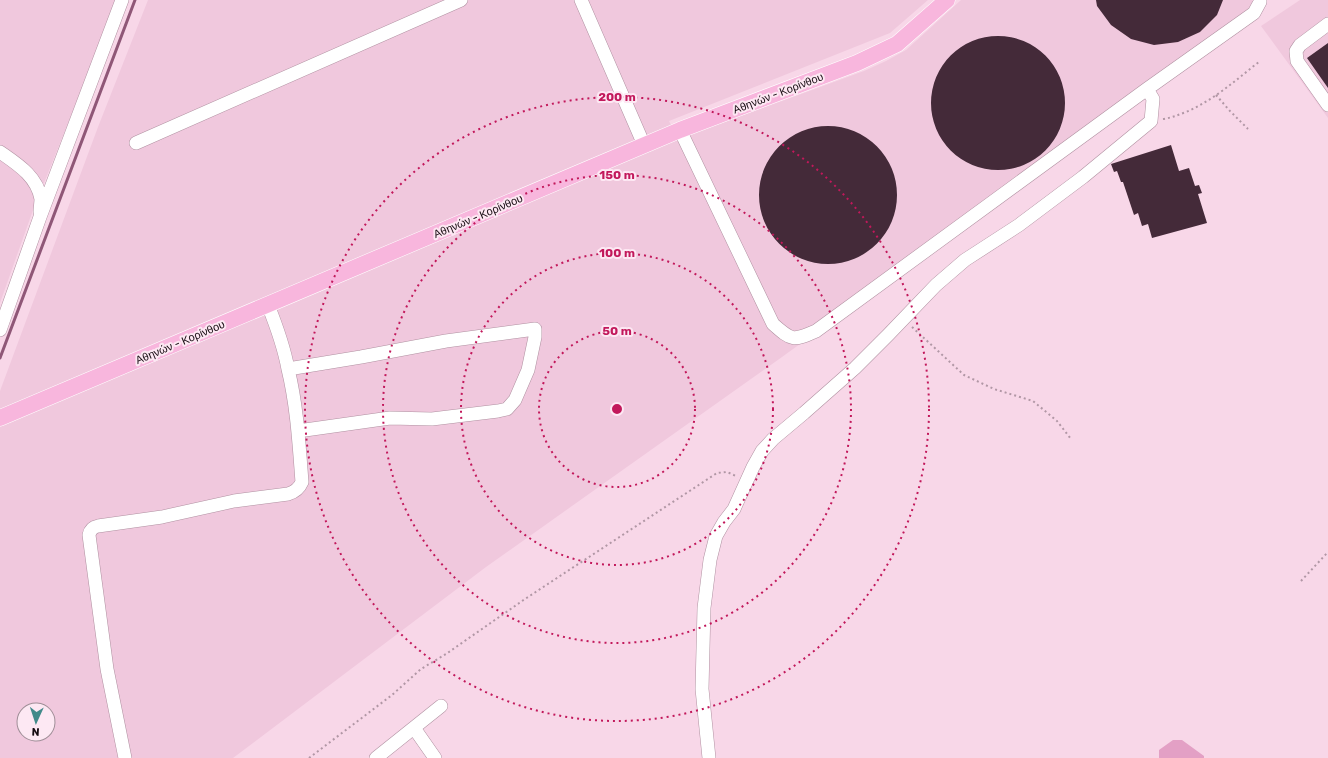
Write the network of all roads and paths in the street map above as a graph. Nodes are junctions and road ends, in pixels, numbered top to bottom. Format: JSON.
{"nodes":[{"id":1,"x":122,"y":0,"type":"edge"},
{"id":2,"x":461,"y":0,"type":"edge"},
{"id":3,"x":581,"y":0,"type":"edge"},
{"id":4,"x":946,"y":0,"type":"edge"},
{"id":5,"x":1260,"y":0,"type":"edge"},
{"id":6,"x":1328,"y":24,"type":"edge"},
{"id":7,"x":1260,"y":61,"type":"dead end"},
{"id":8,"x":1147,"y":89,"type":"junction"},
{"id":9,"x":1216,"y":95,"type":"junction"},
{"id":10,"x":1328,"y":105,"type":"edge"},
{"id":11,"x":1151,"y":121,"type":"junction"},
{"id":12,"x":1248,"y":129,"type":"dead end"},
{"id":13,"x":680,"y":130,"type":"junction"},
{"id":14,"x":136,"y":143,"type":"dead end"},
{"id":15,"x":644,"y":145,"type":"junction"},
{"id":16,"x":0,"y":152,"type":"edge"},
{"id":17,"x":40,"y":217,"type":"junction"},
{"id":18,"x":268,"y":304,"type":"junction"},
{"id":19,"x":903,"y":320,"type":"junction"},
{"id":20,"x":0,"y":330,"type":"edge"},
{"id":21,"x":288,"y":369,"type":"junction"},
{"id":22,"x":0,"y":418,"type":"edge"},
{"id":23,"x":298,"y":432,"type":"junction"},
{"id":24,"x":1071,"y":439,"type":"dead end"},
{"id":25,"x":744,"y":486,"type":"junction"},
{"id":26,"x":1328,"y":552,"type":"edge"},
{"id":27,"x":1301,"y":581,"type":"dead end"},
{"id":28,"x":441,"y":706,"type":"dead end"},
{"id":29,"x":414,"y":728,"type":"junction"},
{"id":30,"x":713,"y":757,"type":"edge"},
{"id":31,"x":125,"y":758,"type":"edge"},
{"id":32,"x":309,"y":758,"type":"edge"},
{"id":33,"x":376,"y":758,"type":"edge"},
{"id":34,"x":435,"y":758,"type":"edge"}],
"edges":[{"from":1,"to":17,"type":"street"},
{"from":2,"to":14,"type":"street"},
{"from":3,"to":15,"type":"street"},
{"from":4,"to":13,"type":"main road","name":"Αθηνών - Κορίνθου"},
{"from":5,"to":8,"type":"street"},
{"from":6,"to":10,"type":"street"},
{"from":7,"to":9,"type":"path"},
{"from":8,"to":11,"type":"street"},
{"from":8,"to":13,"type":"street"},
{"from":9,"to":11,"type":"path"},
{"from":9,"to":12,"type":"path"},
{"from":11,"to":19,"type":"street"},
{"from":13,"to":15,"type":"main road","name":"Αθηνών - Κορίνθου"},
{"from":15,"to":18,"type":"main road","name":"Αθηνών - Κορίνθου"},
{"from":16,"to":17,"type":"street"},
{"from":17,"to":20,"type":"street"},
{"from":18,"to":21,"type":"street"},
{"from":18,"to":22,"type":"main road","name":"Αθηνών - Κορίνθου"},
{"from":19,"to":24,"type":"path"},
{"from":19,"to":25,"type":"street"},
{"from":21,"to":23,"type":"street"},
{"from":21,"to":23,"type":"street"},
{"from":23,"to":31,"type":"street"},
{"from":25,"to":30,"type":"street"},
{"from":25,"to":32,"type":"path"},
{"from":26,"to":27,"type":"path"},
{"from":28,"to":29,"type":"street"},
{"from":29,"to":33,"type":"street"},
{"from":29,"to":34,"type":"street"}]}
